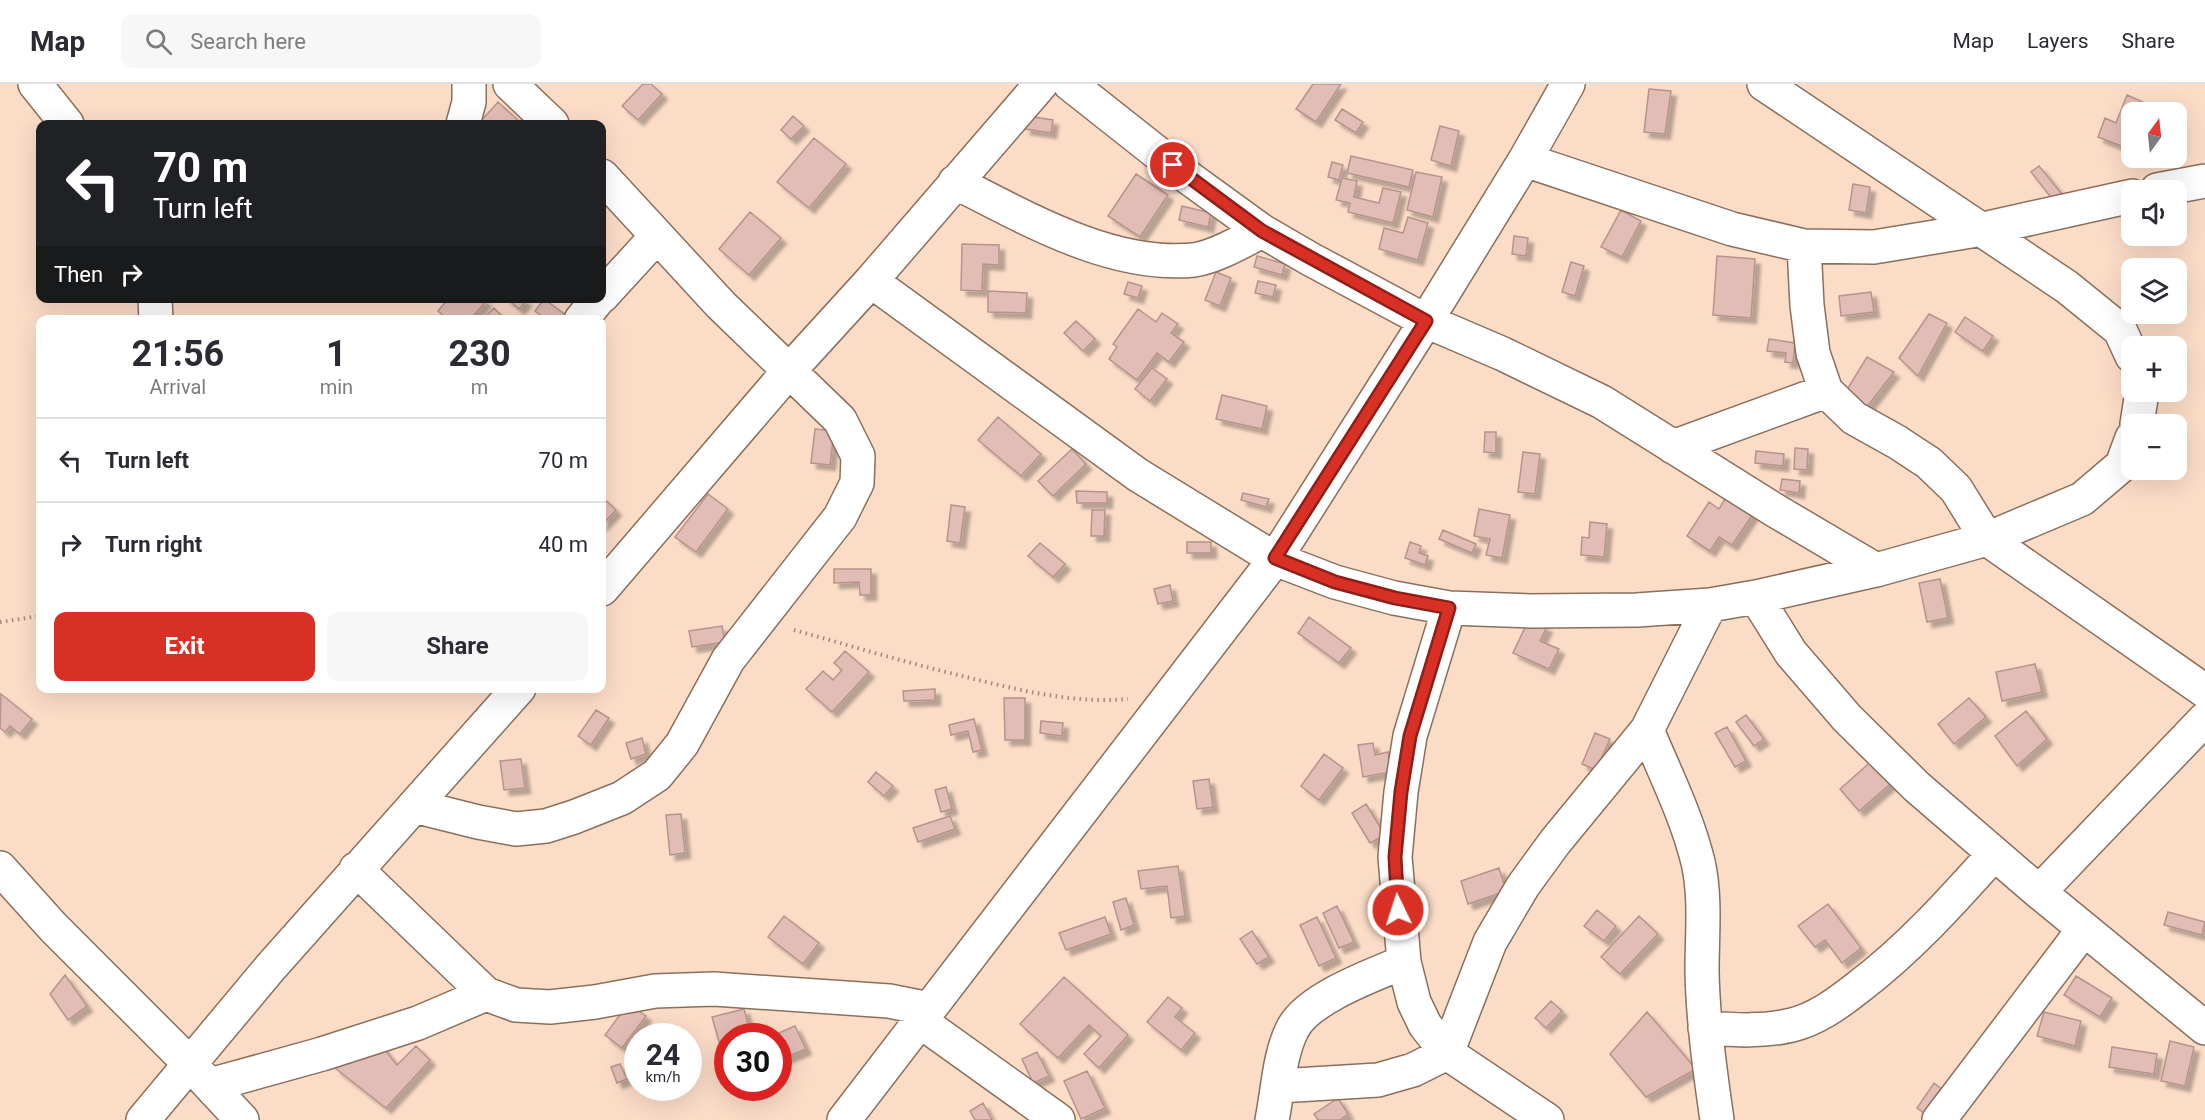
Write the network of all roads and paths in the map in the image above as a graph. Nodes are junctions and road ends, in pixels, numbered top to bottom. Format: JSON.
{"nodes":[{"id":1,"x":35,"y":84,"type":"edge"},
{"id":2,"x":469,"y":84,"type":"edge"},
{"id":3,"x":510,"y":84,"type":"edge"},
{"id":4,"x":1041,"y":84,"type":"edge"},
{"id":5,"x":1070,"y":84,"type":"edge"},
{"id":6,"x":1568,"y":84,"type":"edge"},
{"id":7,"x":1764,"y":84,"type":"edge"},
{"id":8,"x":64,"y":120,"type":"edge"},
{"id":9,"x":464,"y":120,"type":"edge"},
{"id":10,"x":548,"y":120,"type":"edge"},
{"id":11,"x":2205,"y":155,"type":"edge"},
{"id":12,"x":1525,"y":160,"type":"junction"},
{"id":13,"x":606,"y":180,"type":"edge"},
{"id":14,"x":2187,"y":180,"type":"edge"},
{"id":15,"x":955,"y":182,"type":"junction"},
{"id":16,"x":2121,"y":198,"type":"edge"},
{"id":17,"x":1983,"y":229,"type":"junction"},
{"id":18,"x":1262,"y":231,"type":"junction"},
{"id":19,"x":657,"y":236,"type":"junction"},
{"id":20,"x":1804,"y":246,"type":"junction"},
{"id":21,"x":871,"y":281,"type":"junction"},
{"id":22,"x":606,"y":291,"type":"edge"},
{"id":23,"x":595,"y":303,"type":"edge"},
{"id":24,"x":585,"y":315,"type":"edge"},
{"id":25,"x":1426,"y":321,"type":"junction"},
{"id":26,"x":2123,"y":336,"type":"edge"},
{"id":27,"x":788,"y":372,"type":"junction"},
{"id":28,"x":1826,"y":391,"type":"junction"},
{"id":29,"x":1673,"y":447,"type":"junction"},
{"id":30,"x":2121,"y":466,"type":"edge"},
{"id":31,"x":1987,"y":539,"type":"junction"},
{"id":32,"x":1275,"y":558,"type":"junction"},
{"id":33,"x":1876,"y":570,"type":"junction"},
{"id":34,"x":606,"y":584,"type":"edge"},
{"id":35,"x":1756,"y":597,"type":"junction"},
{"id":36,"x":1710,"y":605,"type":"junction"},
{"id":37,"x":1449,"y":608,"type":"junction"},
{"id":38,"x":36,"y":617,"type":"edge"},
{"id":39,"x":758,"y":619,"type":"junction"},
{"id":40,"x":0,"y":622,"type":"edge"},
{"id":41,"x":2205,"y":691,"type":"edge"},
{"id":42,"x":510,"y":693,"type":"edge"},
{"id":43,"x":1171,"y":694,"type":"junction"},
{"id":44,"x":2205,"y":719,"type":"edge"},
{"id":45,"x":1647,"y":730,"type":"junction"},
{"id":46,"x":414,"y":806,"type":"junction"},
{"id":47,"x":1994,"y":854,"type":"junction"},
{"id":48,"x":356,"y":869,"type":"junction"},
{"id":49,"x":2,"y":874,"type":"edge"},
{"id":50,"x":2039,"y":892,"type":"junction"},
{"id":51,"x":2084,"y":929,"type":"junction"},
{"id":52,"x":1404,"y":962,"type":"junction"},
{"id":53,"x":486,"y":994,"type":"junction"},
{"id":54,"x":925,"y":1015,"type":"junction"},
{"id":55,"x":1705,"y":1028,"type":"junction"},
{"id":56,"x":2205,"y":1028,"type":"edge"},
{"id":57,"x":1447,"y":1053,"type":"junction"},
{"id":58,"x":200,"y":1074,"type":"junction"},
{"id":59,"x":1280,"y":1086,"type":"junction"},
{"id":60,"x":143,"y":1120,"type":"edge"},
{"id":61,"x":242,"y":1120,"type":"edge"},
{"id":62,"x":844,"y":1120,"type":"edge"},
{"id":63,"x":1058,"y":1120,"type":"edge"},
{"id":64,"x":1272,"y":1120,"type":"edge"},
{"id":65,"x":1547,"y":1120,"type":"edge"},
{"id":66,"x":1717,"y":1120,"type":"edge"},
{"id":67,"x":1939,"y":1120,"type":"edge"}],
"edges":[{"from":1,"to":8,"type":"street"},
{"from":2,"to":9,"type":"street"},
{"from":3,"to":10,"type":"street"},
{"from":4,"to":15,"type":"street"},
{"from":5,"to":18,"type":"street"},
{"from":6,"to":12,"type":"street"},
{"from":7,"to":17,"type":"street"},
{"from":11,"to":14,"type":"street"},
{"from":12,"to":20,"type":"street"},
{"from":12,"to":25,"type":"street"},
{"from":13,"to":19,"type":"street"},
{"from":15,"to":18,"type":"street"},
{"from":15,"to":21,"type":"street"},
{"from":16,"to":17,"type":"street"},
{"from":17,"to":20,"type":"street"},
{"from":17,"to":26,"type":"street"},
{"from":18,"to":25,"type":"street"},
{"from":19,"to":22,"type":"street"},
{"from":19,"to":27,"type":"street"},
{"from":20,"to":28,"type":"street"},
{"from":21,"to":27,"type":"street"},
{"from":21,"to":32,"type":"street"},
{"from":23,"to":24,"type":"street"},
{"from":25,"to":29,"type":"street"},
{"from":25,"to":32,"type":"street"},
{"from":27,"to":34,"type":"street"},
{"from":27,"to":39,"type":"street"},
{"from":28,"to":29,"type":"street"},
{"from":28,"to":31,"type":"street"},
{"from":29,"to":33,"type":"street"},
{"from":30,"to":31,"type":"street"},
{"from":31,"to":33,"type":"street"},
{"from":31,"to":41,"type":"street"},
{"from":32,"to":37,"type":"street"},
{"from":32,"to":43,"type":"street"},
{"from":33,"to":35,"type":"street"},
{"from":35,"to":36,"type":"street"},
{"from":35,"to":47,"type":"street"},
{"from":36,"to":37,"type":"street"},
{"from":36,"to":45,"type":"street"},
{"from":37,"to":52,"type":"street"},
{"from":38,"to":40,"type":"path"},
{"from":39,"to":43,"type":"path"},
{"from":39,"to":46,"type":"street"},
{"from":42,"to":46,"type":"street"},
{"from":43,"to":54,"type":"street"},
{"from":44,"to":50,"type":"street"},
{"from":45,"to":55,"type":"street"},
{"from":45,"to":57,"type":"street"},
{"from":46,"to":48,"type":"street"},
{"from":47,"to":50,"type":"street"},
{"from":47,"to":55,"type":"street"},
{"from":48,"to":53,"type":"street"},
{"from":48,"to":58,"type":"street"},
{"from":49,"to":58,"type":"street"},
{"from":50,"to":51,"type":"street"},
{"from":51,"to":56,"type":"street"},
{"from":51,"to":67,"type":"street"},
{"from":52,"to":57,"type":"street"},
{"from":52,"to":59,"type":"street"},
{"from":53,"to":54,"type":"street"},
{"from":53,"to":58,"type":"street"},
{"from":54,"to":62,"type":"street"},
{"from":54,"to":63,"type":"street"},
{"from":55,"to":66,"type":"street"},
{"from":57,"to":59,"type":"street"},
{"from":57,"to":65,"type":"street"},
{"from":58,"to":60,"type":"street"},
{"from":58,"to":61,"type":"street"},
{"from":59,"to":64,"type":"street"}]}
